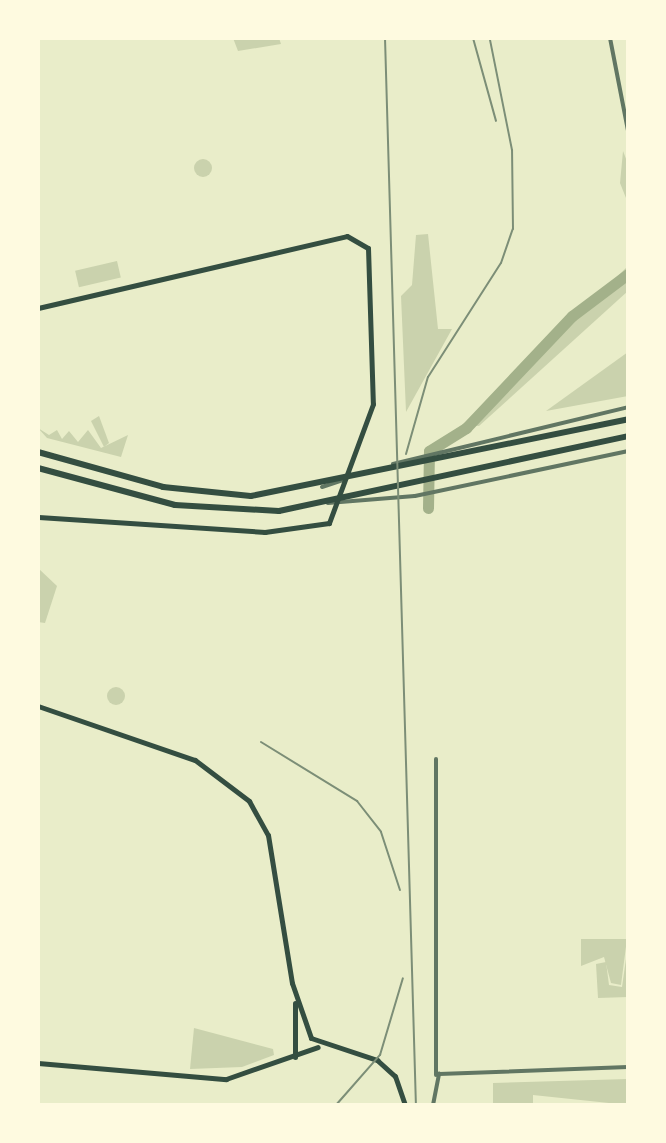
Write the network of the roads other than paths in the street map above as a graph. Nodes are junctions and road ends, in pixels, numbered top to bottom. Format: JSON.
{"nodes":[{"id":1,"x":610,"y":38,"type":"edge"},
{"id":2,"x":628,"y":131,"type":"edge"},
{"id":3,"x":38,"y":308,"type":"edge"},
{"id":4,"x":628,"y":407,"type":"edge"},
{"id":5,"x":628,"y":419,"type":"edge"},
{"id":6,"x":628,"y":436,"type":"edge"},
{"id":7,"x":628,"y":451,"type":"edge"},
{"id":8,"x":38,"y":452,"type":"edge"},
{"id":9,"x":38,"y":470,"type":"edge"},
{"id":10,"x":322,"y":487,"type":"junction"},
{"id":11,"x":325,"y":504,"type":"junction"},
{"id":12,"x":38,"y":517,"type":"edge"},
{"id":13,"x":38,"y":706,"type":"edge"},
{"id":14,"x":436,"y":759,"type":"dead end"},
{"id":15,"x":294,"y":991,"type":"junction"},
{"id":16,"x":319,"y":1047,"type":"junction"},
{"id":17,"x":295,"y":1057,"type":"junction"},
{"id":18,"x":38,"y":1063,"type":"edge"},
{"id":19,"x":628,"y":1067,"type":"edge"},
{"id":20,"x":436,"y":1075,"type":"junction"},
{"id":21,"x":405,"y":1105,"type":"edge"},
{"id":22,"x":433,"y":1105,"type":"edge"}],
"edges":[{"from":1,"to":2,"type":"street"},
{"from":3,"to":12,"type":"main road"},
{"from":4,"to":10,"type":"street"},
{"from":5,"to":10,"type":"main road"},
{"from":6,"to":11,"type":"main road"},
{"from":7,"to":11,"type":"street"},
{"from":8,"to":10,"type":"main road"},
{"from":9,"to":11,"type":"main road"},
{"from":13,"to":15,"type":"main road"},
{"from":14,"to":20,"type":"street"},
{"from":15,"to":16,"type":"main road"},
{"from":15,"to":17,"type":"main road"},
{"from":16,"to":17,"type":"main road"},
{"from":16,"to":21,"type":"main road"},
{"from":17,"to":18,"type":"main road"},
{"from":19,"to":20,"type":"street"},
{"from":20,"to":22,"type":"street"}]}
